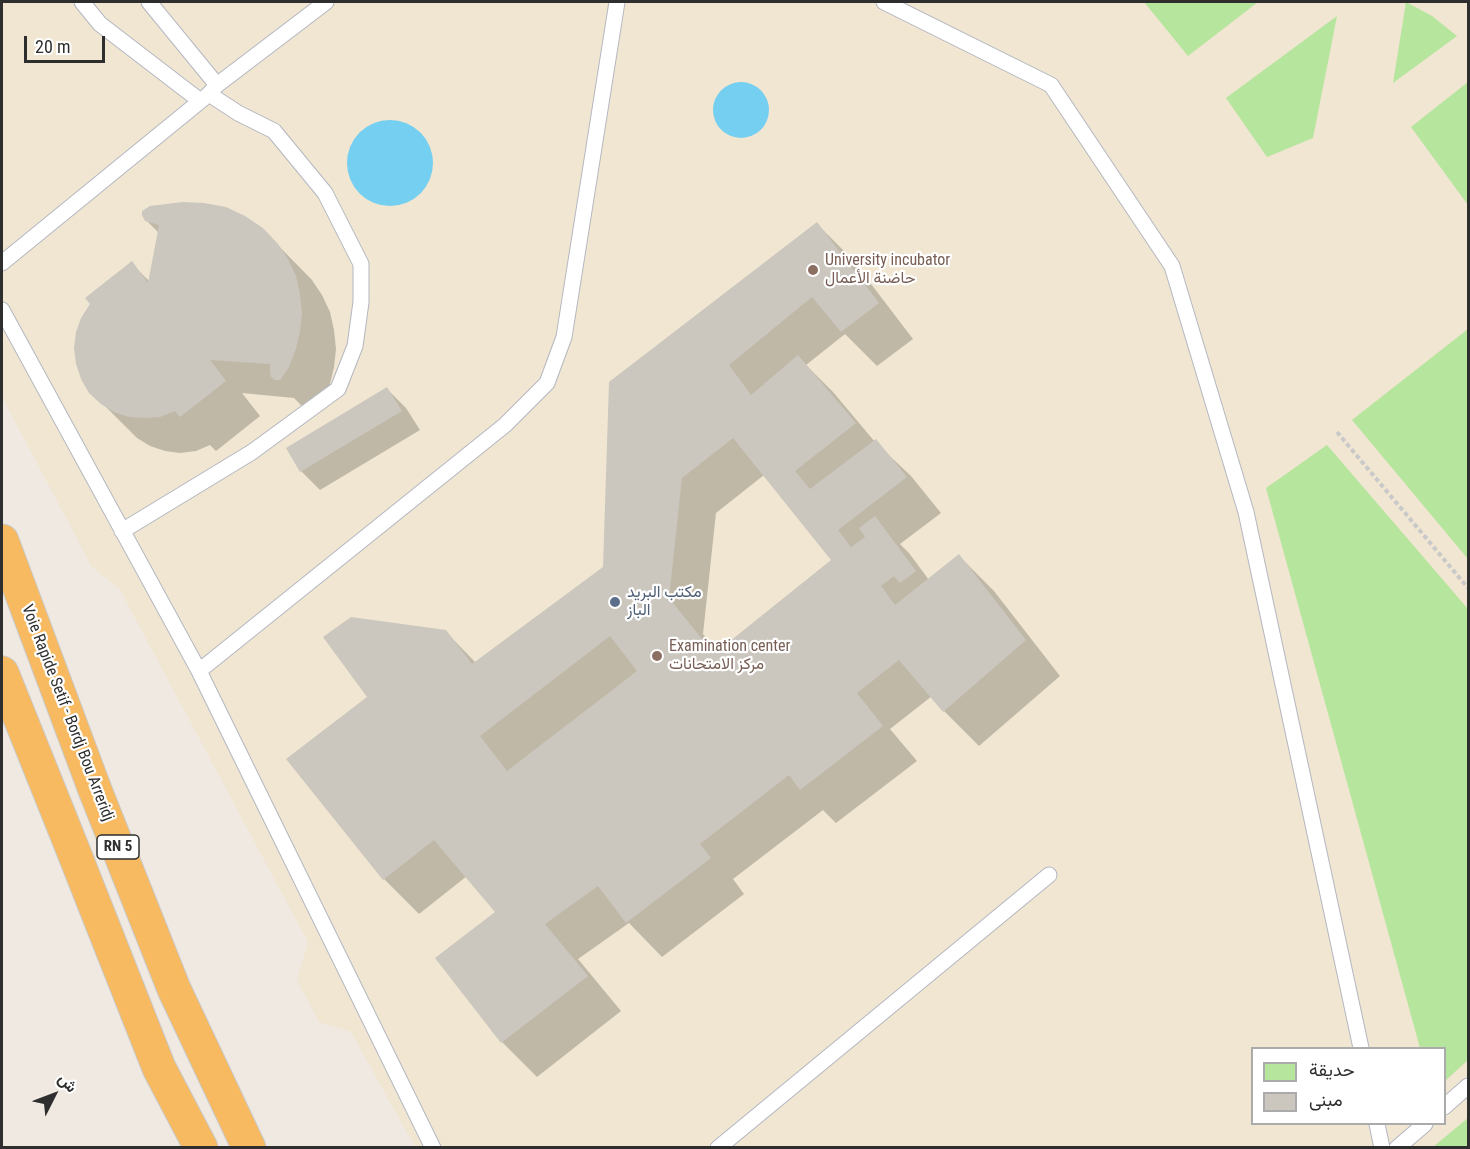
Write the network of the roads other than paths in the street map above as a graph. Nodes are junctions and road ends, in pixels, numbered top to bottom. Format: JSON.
{"nodes":[{"id":1,"x":82,"y":2,"type":"edge"},
{"id":2,"x":148,"y":2,"type":"edge"},
{"id":3,"x":326,"y":2,"type":"edge"},
{"id":4,"x":617,"y":2,"type":"edge"},
{"id":5,"x":884,"y":2,"type":"edge"},
{"id":6,"x":208,"y":93,"type":"junction"},
{"id":7,"x":2,"y":263,"type":"edge"},
{"id":8,"x":2,"y":310,"type":"edge"},
{"id":9,"x":122,"y":531,"type":"junction"},
{"id":10,"x":2,"y":541,"type":"edge"},
{"id":11,"x":199,"y":671,"type":"junction"},
{"id":12,"x":2,"y":673,"type":"edge"},
{"id":13,"x":1048,"y":875,"type":"dead end"},
{"id":14,"x":1361,"y":1047,"type":"edge"},
{"id":15,"x":1468,"y":1086,"type":"edge"},
{"id":16,"x":1446,"y":1105,"type":"edge"},
{"id":17,"x":1377,"y":1125,"type":"edge"},
{"id":18,"x":1424,"y":1125,"type":"edge"},
{"id":19,"x":201,"y":1148,"type":"edge"},
{"id":20,"x":249,"y":1148,"type":"edge"},
{"id":21,"x":433,"y":1148,"type":"edge"},
{"id":22,"x":718,"y":1148,"type":"edge"},
{"id":23,"x":1382,"y":1148,"type":"edge"},
{"id":24,"x":1397,"y":1148,"type":"edge"}],
"edges":[{"from":1,"to":6,"type":"lane"},
{"from":2,"to":6,"type":"lane"},
{"from":3,"to":6,"type":"lane"},
{"from":4,"to":11,"type":"lane"},
{"from":5,"to":14,"type":"lane"},
{"from":6,"to":7,"type":"lane"},
{"from":6,"to":9,"type":"lane"},
{"from":8,"to":9,"type":"lane"},
{"from":9,"to":11,"type":"lane"},
{"from":10,"to":20,"type":"highway","name":"Voie Rapide Setif - Bordj Bou Arreridj","number":"RN 5"},
{"from":11,"to":21,"type":"lane"},
{"from":12,"to":19,"type":"highway","number":"RN 5"},
{"from":13,"to":22,"type":"lane"},
{"from":15,"to":16,"type":"lane"},
{"from":17,"to":23,"type":"lane"},
{"from":18,"to":24,"type":"lane"}]}
